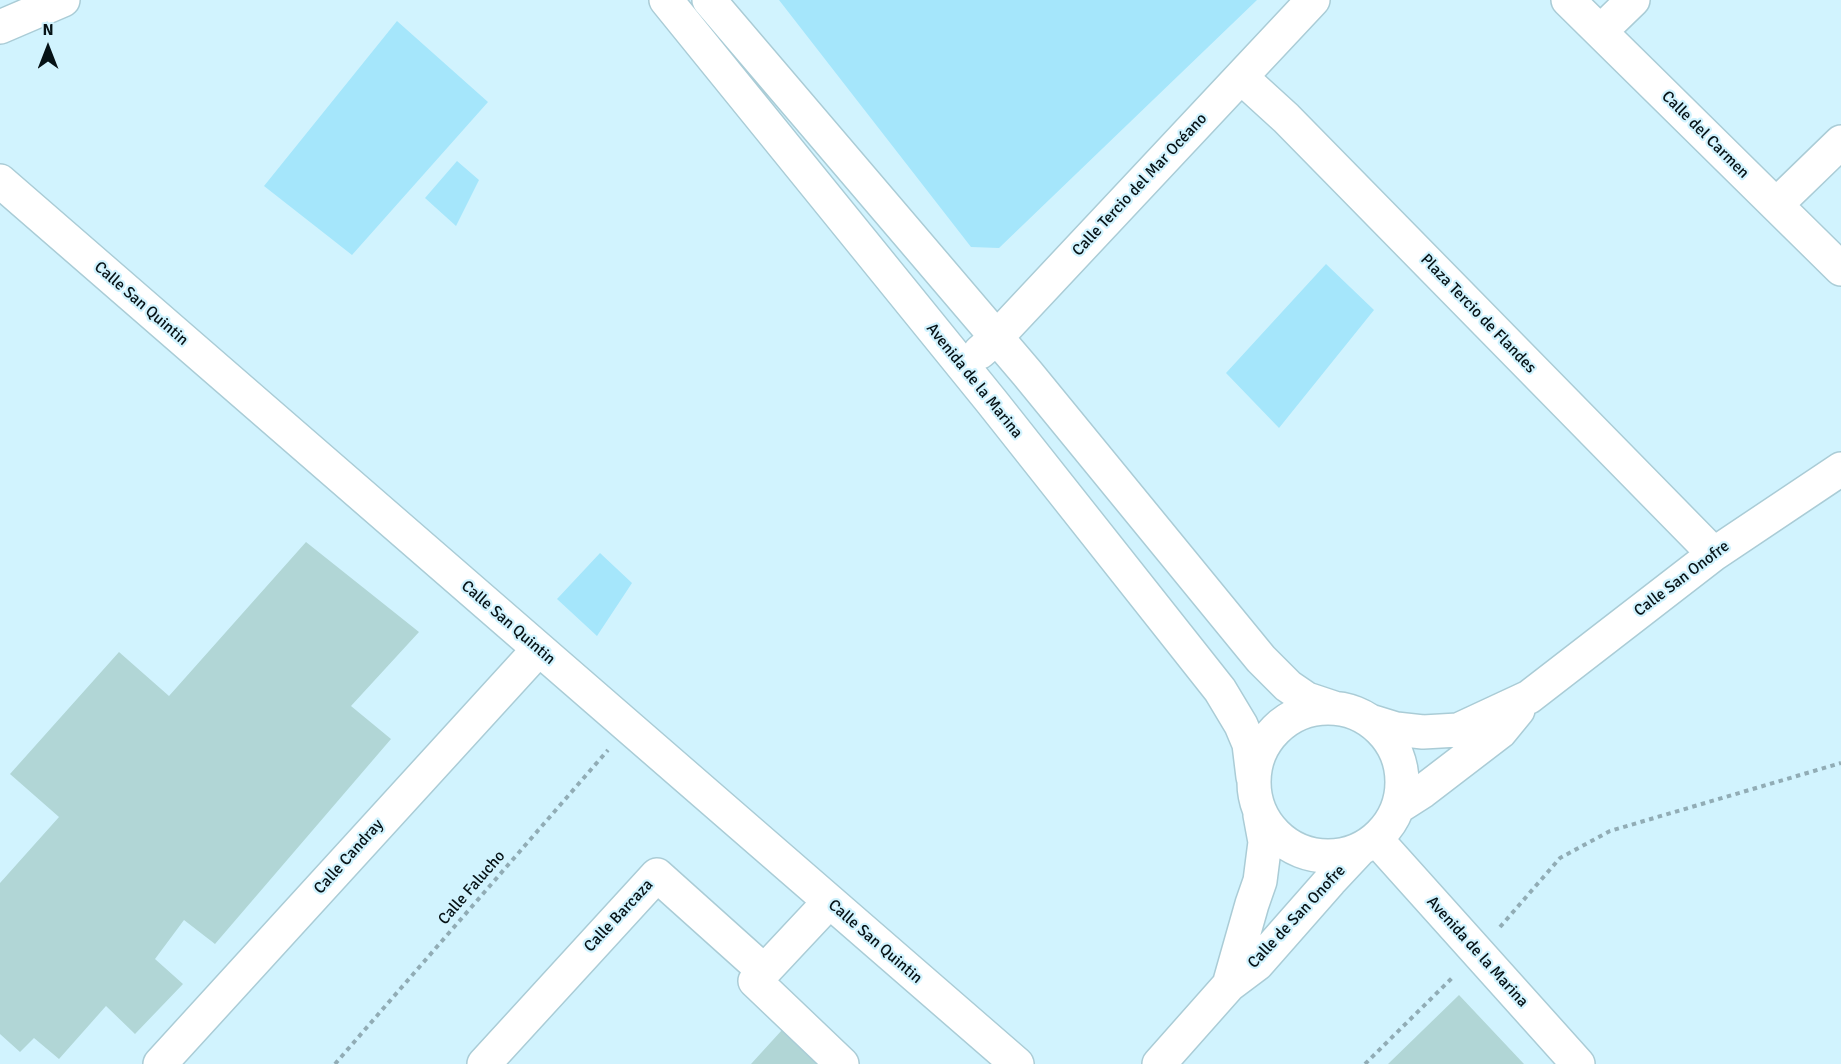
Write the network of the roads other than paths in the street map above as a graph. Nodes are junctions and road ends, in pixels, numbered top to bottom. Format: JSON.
{"nodes":[{"id":1,"x":63,"y":0,"type":"edge"},
{"id":2,"x":666,"y":0,"type":"edge"},
{"id":3,"x":709,"y":0,"type":"edge"},
{"id":4,"x":1313,"y":0,"type":"edge"},
{"id":5,"x":1568,"y":0,"type":"edge"},
{"id":6,"x":1633,"y":0,"type":"edge"},
{"id":7,"x":0,"y":27,"type":"edge"},
{"id":8,"x":1600,"y":32,"type":"junction"},
{"id":9,"x":1241,"y":77,"type":"junction"},
{"id":10,"x":1841,"y":142,"type":"edge"},
{"id":11,"x":0,"y":182,"type":"edge"},
{"id":12,"x":1776,"y":205,"type":"junction"},
{"id":13,"x":1841,"y":269,"type":"edge"},
{"id":14,"x":996,"y":338,"type":"junction"},
{"id":15,"x":964,"y":368,"type":"junction"},
{"id":16,"x":1841,"y":470,"type":"edge"},
{"id":17,"x":1714,"y":554,"type":"junction"},
{"id":18,"x":538,"y":650,"type":"junction"},
{"id":19,"x":1529,"y":697,"type":"junction"},
{"id":20,"x":1334,"y":708,"type":"junction"},
{"id":21,"x":1370,"y":721,"type":"junction"},
{"id":22,"x":1253,"y":777,"type":"junction"},
{"id":23,"x":1398,"y":807,"type":"junction"},
{"id":24,"x":1260,"y":814,"type":"junction"},
{"id":25,"x":1368,"y":844,"type":"junction"},
{"id":26,"x":829,"y":902,"type":"junction"},
{"id":27,"x":760,"y":976,"type":"junction"},
{"id":28,"x":1229,"y":985,"type":"junction"},
{"id":29,"x":160,"y":1064,"type":"edge"},
{"id":30,"x":484,"y":1064,"type":"edge"},
{"id":31,"x":842,"y":1064,"type":"edge"},
{"id":32,"x":1017,"y":1064,"type":"edge"},
{"id":33,"x":1159,"y":1064,"type":"edge"},
{"id":34,"x":1578,"y":1064,"type":"edge"}],
"edges":[{"from":1,"to":7,"type":"street"},
{"from":2,"to":15,"type":"street","name":"Avenida de la Marina"},
{"from":3,"to":14,"type":"street"},
{"from":4,"to":9,"type":"street","name":"Calle Tercio del Mar Océano"},
{"from":5,"to":8,"type":"street","name":"Calle del Carmen"},
{"from":6,"to":8,"type":"street"},
{"from":8,"to":12,"type":"street","name":"Calle del Carmen"},
{"from":9,"to":14,"type":"street","name":"Calle Tercio del Mar Océano"},
{"from":9,"to":17,"type":"street","name":"Plaza Tercio de Flandes"},
{"from":10,"to":12,"type":"street"},
{"from":11,"to":18,"type":"street","name":"Calle San Quintin"},
{"from":12,"to":13,"type":"street","name":"Calle del Carmen"},
{"from":14,"to":15,"type":"street","name":"Calle Tercio del Mar Océano"},
{"from":14,"to":20,"type":"street"},
{"from":15,"to":22,"type":"street","name":"Avenida de la Marina"},
{"from":16,"to":17,"type":"street","name":"Calle San Onofre"},
{"from":17,"to":19,"type":"street","name":"Calle San Onofre"},
{"from":18,"to":26,"type":"street","name":"Calle San Quintin"},
{"from":18,"to":29,"type":"street","name":"Calle Candray"},
{"from":19,"to":21,"type":"street"},
{"from":19,"to":23,"type":"street"},
{"from":20,"to":21,"type":"street"},
{"from":20,"to":22,"type":"street"},
{"from":21,"to":23,"type":"street"},
{"from":22,"to":24,"type":"street"},
{"from":23,"to":25,"type":"street"},
{"from":24,"to":25,"type":"street"},
{"from":24,"to":28,"type":"street","name":"Calle de San Onofre"},
{"from":25,"to":28,"type":"street","name":"Calle de San Onofre"},
{"from":25,"to":34,"type":"street","name":"Avenida de la Marina"},
{"from":26,"to":27,"type":"street"},
{"from":26,"to":32,"type":"street","name":"Calle San Quintin"},
{"from":27,"to":30,"type":"street","name":"Calle Barcaza"},
{"from":27,"to":31,"type":"street","name":"Calle Barcaza"},
{"from":28,"to":33,"type":"street"}]}
